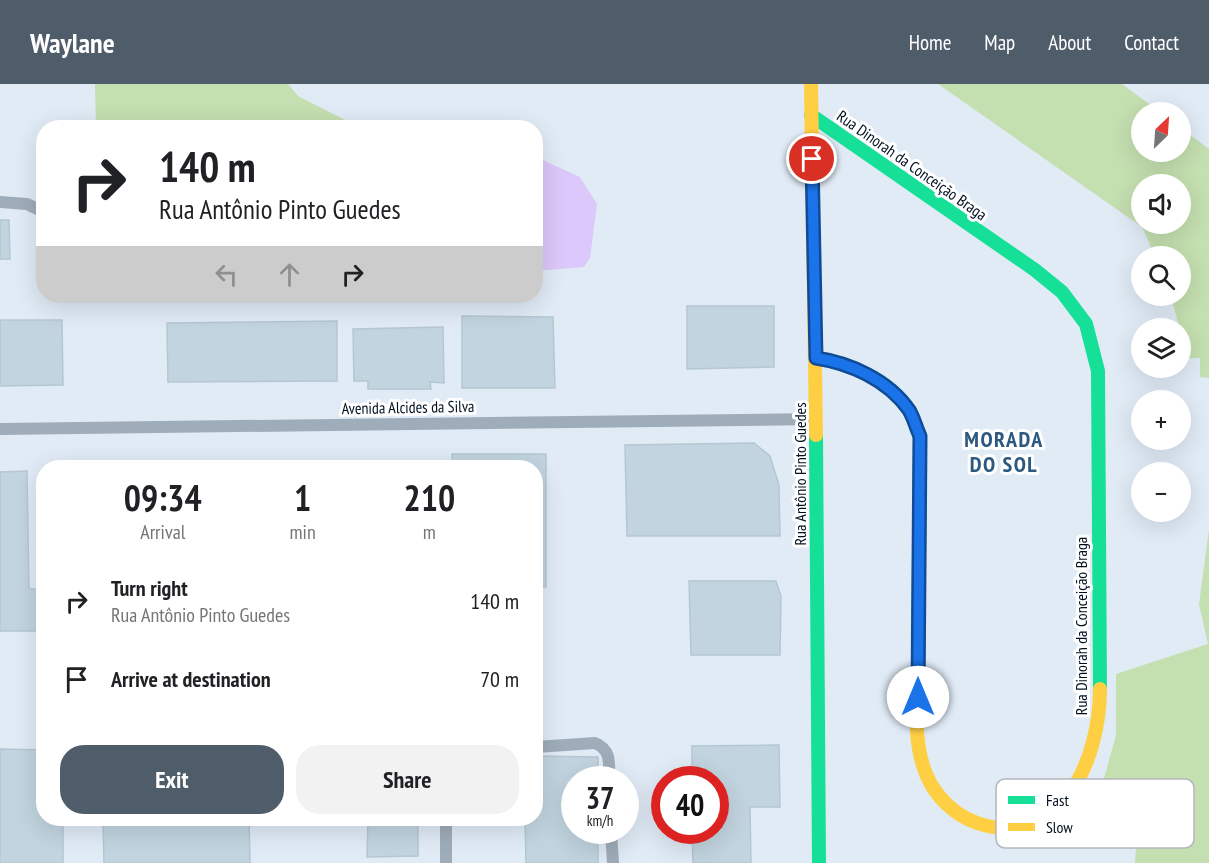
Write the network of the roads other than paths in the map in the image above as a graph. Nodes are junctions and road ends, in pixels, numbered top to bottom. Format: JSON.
{"nodes":[{"id":1,"x":811,"y":84,"type":"edge"},
{"id":2,"x":812,"y":115,"type":"junction"},
{"id":3,"x":0,"y":202,"type":"edge"},
{"id":4,"x":36,"y":208,"type":"edge"},
{"id":5,"x":816,"y":358,"type":"junction"},
{"id":6,"x":816,"y":419,"type":"junction"},
{"id":7,"x":0,"y":429,"type":"edge"},
{"id":8,"x":543,"y":747,"type":"edge"},
{"id":9,"x":608,"y":766,"type":"edge"},
{"id":10,"x":1078,"y":779,"type":"edge"},
{"id":11,"x":446,"y":826,"type":"edge"},
{"id":12,"x":996,"y":830,"type":"edge"},
{"id":13,"x":612,"y":844,"type":"edge"},
{"id":14,"x":446,"y":863,"type":"edge"},
{"id":15,"x":613,"y":863,"type":"edge"},
{"id":16,"x":819,"y":863,"type":"edge"}],
"edges":[{"from":1,"to":2,"type":"street","name":"Rua Antônio Pinto Guedes"},
{"from":2,"to":5,"type":"street","name":"Rua Antônio Pinto Guedes"},
{"from":2,"to":10,"type":"street","name":"Rua Dinorah da Conceição Braga"},
{"from":3,"to":4,"type":"lane"},
{"from":5,"to":6,"type":"street","name":"Rua Antônio Pinto Guedes"},
{"from":5,"to":12,"type":"street","name":"Rua Dinorah da Conceição Braga"},
{"from":6,"to":7,"type":"lane","name":"Avenida Alcides da Silva"},
{"from":6,"to":16,"type":"street","name":"Rua Antônio Pinto Guedes"},
{"from":8,"to":9,"type":"lane"},
{"from":11,"to":14,"type":"lane"},
{"from":13,"to":15,"type":"lane"}]}
